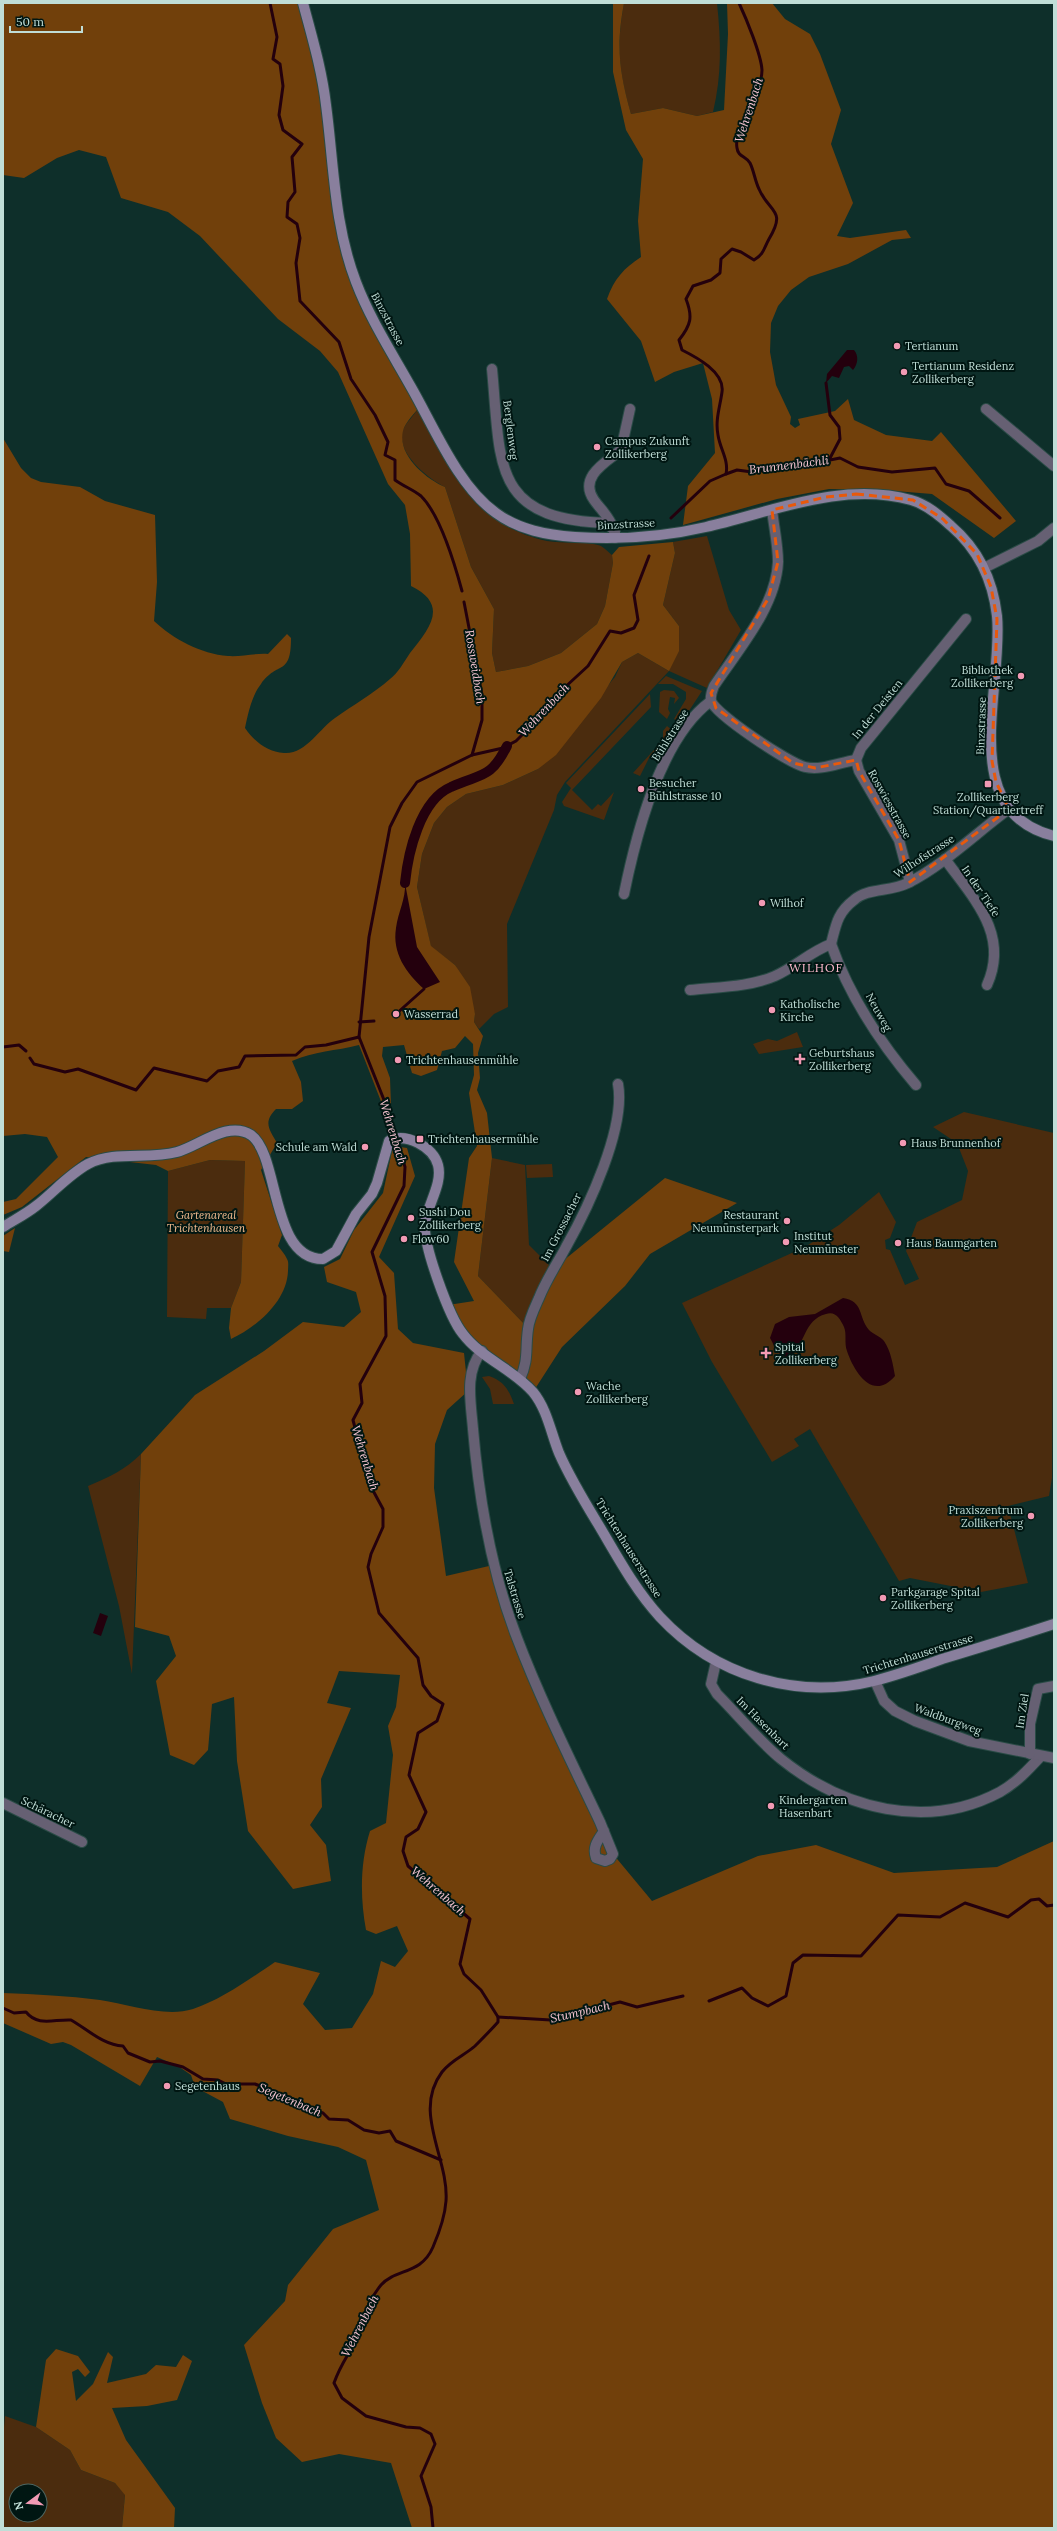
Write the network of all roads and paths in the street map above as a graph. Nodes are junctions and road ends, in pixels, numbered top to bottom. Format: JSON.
{"nodes":[{"id":1,"x":303,"y":3,"type":"edge"},
{"id":2,"x":492,"y":369,"type":"dead end"},
{"id":3,"x":630,"y":409,"type":"dead end"},
{"id":4,"x":986,"y":409,"type":"dead end"},
{"id":5,"x":1054,"y":466,"type":"edge"},
{"id":6,"x":772,"y":510,"type":"junction"},
{"id":7,"x":1054,"y":528,"type":"edge"},
{"id":8,"x":615,"y":535,"type":"junction"},
{"id":9,"x":984,"y":568,"type":"junction"},
{"id":10,"x":966,"y":619,"type":"dead end"},
{"id":11,"x":712,"y":701,"type":"junction"},
{"id":12,"x":856,"y":760,"type":"junction"},
{"id":13,"x":1009,"y":809,"type":"junction"},
{"id":14,"x":1054,"y":836,"type":"edge"},
{"id":15,"x":945,"y":859,"type":"junction"},
{"id":16,"x":910,"y":882,"type":"junction"},
{"id":17,"x":624,"y":894,"type":"dead end"},
{"id":18,"x":831,"y":944,"type":"junction"},
{"id":19,"x":987,"y":985,"type":"dead end"},
{"id":20,"x":690,"y":990,"type":"dead end"},
{"id":21,"x":618,"y":1084,"type":"dead end"},
{"id":22,"x":916,"y":1085,"type":"dead end"},
{"id":23,"x":3,"y":1227,"type":"edge"},
{"id":24,"x":482,"y":1351,"type":"junction"},
{"id":25,"x":520,"y":1379,"type":"junction"},
{"id":26,"x":1054,"y":1624,"type":"edge"},
{"id":27,"x":716,"y":1662,"type":"junction"},
{"id":28,"x":875,"y":1681,"type":"junction"},
{"id":29,"x":1054,"y":1686,"type":"edge"},
{"id":30,"x":1030,"y":1754,"type":"junction"},
{"id":31,"x":1041,"y":1756,"type":"junction"},
{"id":32,"x":1054,"y":1758,"type":"edge"},
{"id":33,"x":3,"y":1803,"type":"edge"},
{"id":34,"x":604,"y":1831,"type":"dead end"},
{"id":35,"x":82,"y":1842,"type":"dead end"}],
"edges":[{"from":1,"to":8,"type":"street","name":"Binzstrasse"},
{"from":2,"to":8,"type":"street","name":"Berglenweg"},
{"from":3,"to":8,"type":"street"},
{"from":4,"to":5,"type":"street"},
{"from":6,"to":8,"type":"street","name":"Binzstrasse"},
{"from":6,"to":9,"type":"street","name":"Binzstrasse"},
{"from":6,"to":11,"type":"street"},
{"from":7,"to":9,"type":"street"},
{"from":9,"to":13,"type":"street","name":"Binzstrasse"},
{"from":10,"to":12,"type":"street","name":"In der Deisten"},
{"from":11,"to":12,"type":"street"},
{"from":11,"to":17,"type":"street","name":"Bühlstrasse"},
{"from":12,"to":16,"type":"street","name":"Roswiesstrasse"},
{"from":13,"to":14,"type":"street","name":"Binzstrasse"},
{"from":13,"to":15,"type":"street","name":"Wilhofstrasse"},
{"from":15,"to":16,"type":"street","name":"Wilhofstrasse"},
{"from":15,"to":19,"type":"street","name":"In der Tiefe"},
{"from":16,"to":18,"type":"street","name":"Wilhofstrasse"},
{"from":18,"to":20,"type":"street"},
{"from":18,"to":22,"type":"street","name":"Neuweg"},
{"from":21,"to":25,"type":"street","name":"Im Grossacher"},
{"from":23,"to":24,"type":"street","name":"Trichtenhauserstrasse"},
{"from":24,"to":25,"type":"street","name":"Trichtenhauserstrasse"},
{"from":24,"to":34,"type":"street","name":"Talstrasse"},
{"from":25,"to":27,"type":"street","name":"Trichtenhauserstrasse"},
{"from":26,"to":28,"type":"street","name":"Trichtenhauserstrasse"},
{"from":27,"to":28,"type":"street","name":"Trichtenhauserstrasse"},
{"from":27,"to":31,"type":"street","name":"Im Hasenbart"},
{"from":28,"to":30,"type":"street","name":"Waldburgweg"},
{"from":29,"to":30,"type":"street","name":"Im Ziel"},
{"from":30,"to":31,"type":"street","name":"Waldburgweg"},
{"from":31,"to":32,"type":"street","name":"Waldburgweg"},
{"from":33,"to":35,"type":"street","name":"Schäracher"}]}
